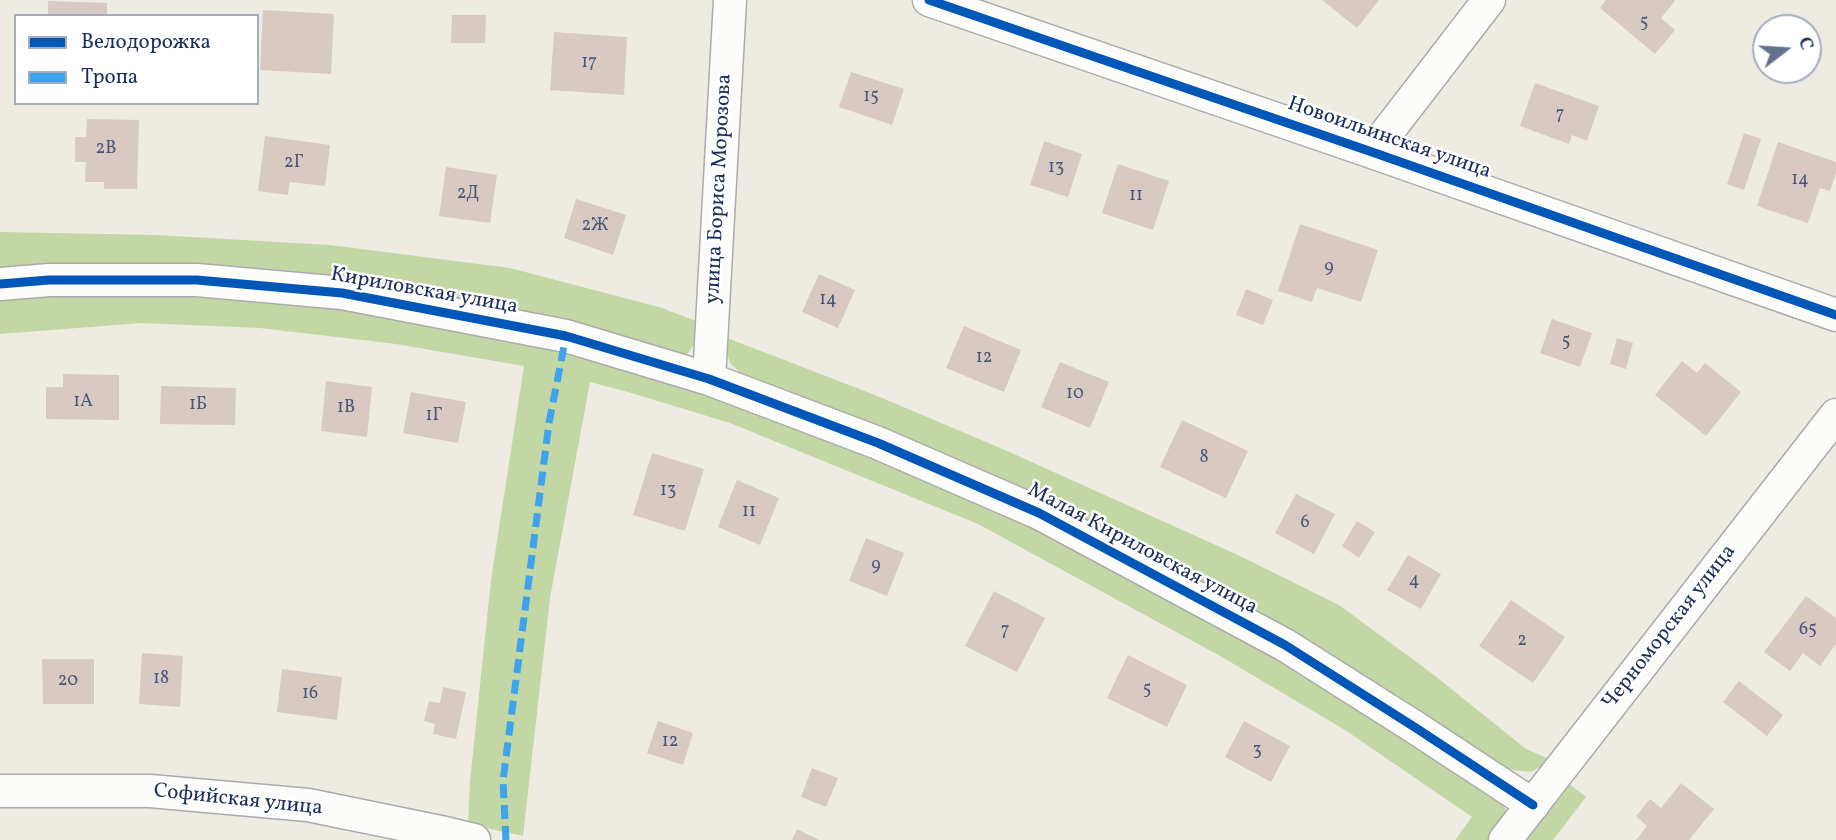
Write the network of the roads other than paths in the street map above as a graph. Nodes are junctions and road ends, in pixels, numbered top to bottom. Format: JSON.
{"nodes":[{"id":1,"x":730,"y":0,"type":"edge"},
{"id":2,"x":929,"y":0,"type":"edge"},
{"id":3,"x":1489,"y":0,"type":"edge"},
{"id":4,"x":1372,"y":152,"type":"junction"},
{"id":5,"x":0,"y":284,"type":"edge"},
{"id":6,"x":1836,"y":315,"type":"edge"},
{"id":7,"x":709,"y":379,"type":"junction"},
{"id":8,"x":1836,"y":415,"type":"edge"},
{"id":9,"x":0,"y":791,"type":"edge"},
{"id":10,"x":1533,"y":804,"type":"junction"},
{"id":11,"x":474,"y":840,"type":"edge"},
{"id":12,"x":1505,"y":840,"type":"edge"}],
"edges":[{"from":1,"to":7,"type":"street","name":"улица Бориса Морозова"},
{"from":2,"to":4,"type":"street","name":"Новоильинская улица"},
{"from":3,"to":4,"type":"street"},
{"from":4,"to":6,"type":"street","name":"Новоильинская улица"},
{"from":5,"to":7,"type":"street","name":"Кириловская улица"},
{"from":7,"to":10,"type":"street","name":"Малая Кириловская улица"},
{"from":8,"to":10,"type":"street","name":"Черноморская улица"},
{"from":9,"to":11,"type":"street","name":"Софийская улица"},
{"from":10,"to":12,"type":"street","name":"Черноморская улица"}]}
